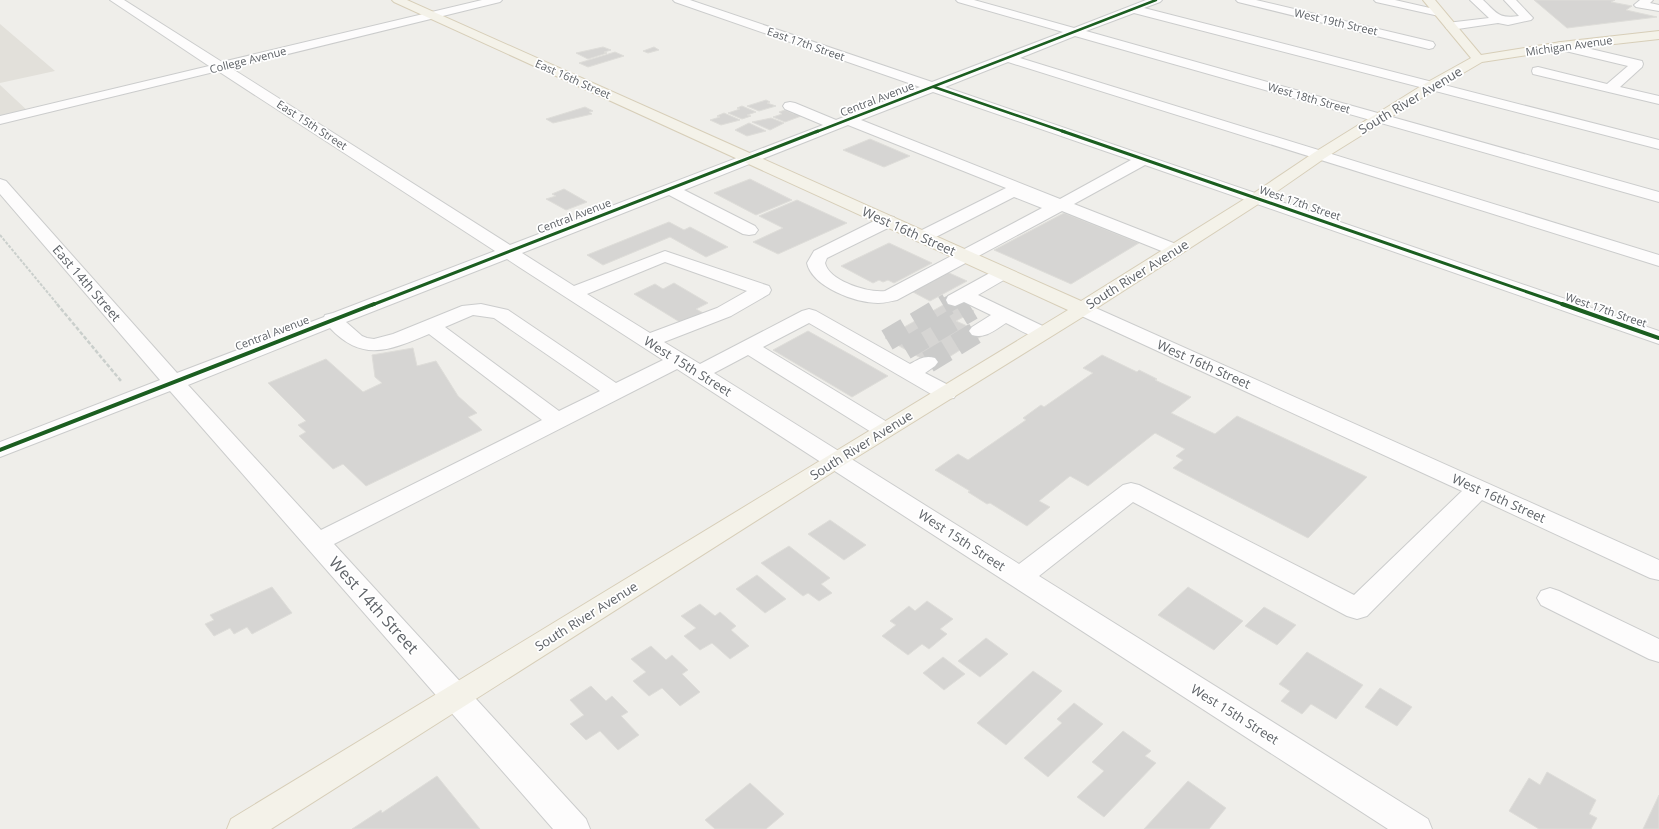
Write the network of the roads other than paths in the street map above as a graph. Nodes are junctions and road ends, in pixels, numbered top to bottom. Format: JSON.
{"nodes":[{"id":1,"x":116,"y":0,"type":"edge"},
{"id":2,"x":398,"y":0,"type":"edge"},
{"id":3,"x":496,"y":0,"type":"edge"},
{"id":4,"x":679,"y":0,"type":"edge"},
{"id":5,"x":962,"y":0,"type":"edge"},
{"id":6,"x":1156,"y":0,"type":"edge"},
{"id":7,"x":1242,"y":0,"type":"edge"},
{"id":8,"x":1380,"y":0,"type":"edge"},
{"id":9,"x":1429,"y":0,"type":"edge"},
{"id":10,"x":1476,"y":0,"type":"edge"},
{"id":11,"x":1510,"y":0,"type":"edge"},
{"id":12,"x":1648,"y":0,"type":"edge"},
{"id":13,"x":1659,"y":8,"type":"edge"},
{"id":14,"x":1133,"y":9,"type":"junction"},
{"id":15,"x":1439,"y":13,"type":"junction"},
{"id":16,"x":432,"y":16,"type":"junction"},
{"id":17,"x":1498,"y":20,"type":"junction"},
{"id":18,"x":1451,"y":26,"type":"junction"},
{"id":19,"x":1074,"y":32,"type":"junction"},
{"id":20,"x":1659,"y":35,"type":"edge"},
{"id":21,"x":1429,"y":45,"type":"dead end"},
{"id":22,"x":1561,"y":46,"type":"junction"},
{"id":23,"x":1008,"y":58,"type":"junction"},
{"id":24,"x":1478,"y":59,"type":"junction"},
{"id":25,"x":222,"y":67,"type":"junction"},
{"id":26,"x":1538,"y":71,"type":"dead end"},
{"id":27,"x":1431,"y":86,"type":"junction"},
{"id":28,"x":934,"y":87,"type":"junction"},
{"id":29,"x":1610,"y":88,"type":"junction"},
{"id":30,"x":1659,"y":100,"type":"edge"},
{"id":31,"x":790,"y":106,"type":"dead end"},
{"id":32,"x":1380,"y":118,"type":"junction"},
{"id":33,"x":0,"y":120,"type":"edge"},
{"id":34,"x":842,"y":122,"type":"junction"},
{"id":35,"x":1659,"y":145,"type":"edge"},
{"id":36,"x":1320,"y":155,"type":"junction"},
{"id":37,"x":749,"y":159,"type":"junction"},
{"id":38,"x":1144,"y":159,"type":"junction"},
{"id":39,"x":0,"y":184,"type":"edge"},
{"id":40,"x":670,"y":189,"type":"junction"},
{"id":41,"x":1659,"y":197,"type":"edge"},
{"id":42,"x":1257,"y":198,"type":"junction"},
{"id":43,"x":1058,"y":206,"type":"junction"},
{"id":44,"x":888,"y":221,"type":"junction"},
{"id":45,"x":749,"y":230,"type":"dead end"},
{"id":46,"x":922,"y":237,"type":"junction"},
{"id":47,"x":1175,"y":250,"type":"junction"},
{"id":48,"x":507,"y":252,"type":"junction"},
{"id":49,"x":965,"y":256,"type":"junction"},
{"id":50,"x":1659,"y":261,"type":"edge"},
{"id":51,"x":1003,"y":273,"type":"junction"},
{"id":52,"x":573,"y":293,"type":"junction"},
{"id":53,"x":1082,"y":309,"type":"junction"},
{"id":54,"x":1005,"y":315,"type":"junction"},
{"id":55,"x":332,"y":320,"type":"junction"},
{"id":56,"x":430,"y":325,"type":"junction"},
{"id":57,"x":979,"y":331,"type":"tunnel mouth"},
{"id":58,"x":1042,"y":334,"type":"junction"},
{"id":59,"x":1659,"y":338,"type":"edge"},
{"id":60,"x":887,"y":340,"type":"tunnel mouth"},
{"id":61,"x":649,"y":341,"type":"junction"},
{"id":62,"x":748,"y":347,"type":"junction"},
{"id":63,"x":905,"y":349,"type":"tunnel mouth"},
{"id":64,"x":870,"y":350,"type":"junction"},
{"id":65,"x":887,"y":360,"type":"junction"},
{"id":66,"x":928,"y":362,"type":"tunnel mouth"},
{"id":67,"x":689,"y":367,"type":"junction"},
{"id":68,"x":910,"y":373,"type":"junction"},
{"id":69,"x":173,"y":381,"type":"junction"},
{"id":70,"x":615,"y":392,"type":"junction"},
{"id":71,"x":946,"y":393,"type":"junction"},
{"id":72,"x":558,"y":421,"type":"junction"},
{"id":73,"x":884,"y":430,"type":"junction"},
{"id":74,"x":0,"y":450,"type":"edge"},
{"id":75,"x":836,"y":460,"type":"junction"},
{"id":76,"x":1479,"y":489,"type":"junction"},
{"id":77,"x":317,"y":542,"type":"junction"},
{"id":78,"x":1659,"y":571,"type":"edge"},
{"id":79,"x":1020,"y":577,"type":"junction"},
{"id":80,"x":1550,"y":598,"type":"dead end"},
{"id":81,"x":1659,"y":651,"type":"edge"},
{"id":82,"x":456,"y":697,"type":"junction"},
{"id":83,"x":243,"y":829,"type":"edge"},
{"id":84,"x":574,"y":829,"type":"edge"},
{"id":85,"x":1416,"y":829,"type":"edge"}],
"edges":[{"from":1,"to":25,"type":"street","name":"East 15th Street"},
{"from":2,"to":16,"type":"main road","name":"East 16th Street"},
{"from":3,"to":16,"type":"street","name":"College Avenue"},
{"from":4,"to":28,"type":"street","name":"East 17th Street"},
{"from":5,"to":19,"type":"street","name":"West 18th Street"},
{"from":6,"to":14,"type":"street","name":"Central Avenue"},
{"from":7,"to":21,"type":"street","name":"West 19th Street"},
{"from":8,"to":15,"type":"street"},
{"from":9,"to":15,"type":"main road"},
{"from":10,"to":17,"type":"street"},
{"from":11,"to":17,"type":"street"},
{"from":12,"to":13,"type":"street"},
{"from":14,"to":19,"type":"street","name":"Central Avenue"},
{"from":14,"to":27,"type":"street"},
{"from":15,"to":18,"type":"main road"},
{"from":16,"to":25,"type":"street","name":"College Avenue"},
{"from":16,"to":37,"type":"main road","name":"East 16th Street"},
{"from":17,"to":18,"type":"street"},
{"from":18,"to":24,"type":"main road"},
{"from":19,"to":23,"type":"street","name":"Central Avenue"},
{"from":19,"to":32,"type":"street","name":"West 18th Street"},
{"from":20,"to":22,"type":"main road","name":"Michigan Avenue"},
{"from":22,"to":24,"type":"main road","name":"Michigan Avenue"},
{"from":22,"to":29,"type":"street"},
{"from":23,"to":28,"type":"street","name":"Central Avenue"},
{"from":23,"to":36,"type":"street"},
{"from":24,"to":27,"type":"main road","name":"South River Avenue"},
{"from":25,"to":33,"type":"street","name":"College Avenue"},
{"from":25,"to":48,"type":"street","name":"East 15th Street"},
{"from":26,"to":29,"type":"street"},
{"from":27,"to":32,"type":"main road","name":"South River Avenue"},
{"from":27,"to":35,"type":"street"},
{"from":28,"to":34,"type":"street","name":"Central Avenue"},
{"from":28,"to":38,"type":"street","name":"West 17th Street"},
{"from":29,"to":30,"type":"street"},
{"from":31,"to":34,"type":"street"},
{"from":32,"to":36,"type":"main road","name":"South River Avenue"},
{"from":32,"to":41,"type":"street","name":"West 18th Street"},
{"from":34,"to":37,"type":"street","name":"Central Avenue"},
{"from":34,"to":43,"type":"street"},
{"from":36,"to":42,"type":"main road","name":"South River Avenue"},
{"from":36,"to":50,"type":"street"},
{"from":37,"to":40,"type":"street","name":"Central Avenue"},
{"from":37,"to":44,"type":"main road","name":"West 16th Street"},
{"from":38,"to":42,"type":"street","name":"West 17th Street"},
{"from":38,"to":43,"type":"street"},
{"from":39,"to":69,"type":"street","name":"East 14th Street"},
{"from":40,"to":45,"type":"street"},
{"from":40,"to":48,"type":"street","name":"Central Avenue"},
{"from":42,"to":47,"type":"main road","name":"South River Avenue"},
{"from":42,"to":59,"type":"street","name":"West 17th Street"},
{"from":43,"to":46,"type":"street"},
{"from":43,"to":47,"type":"street"},
{"from":43,"to":49,"type":"street"},
{"from":44,"to":46,"type":"main road","name":"West 16th Street"},
{"from":44,"to":49,"type":"street"},
{"from":46,"to":49,"type":"main road","name":"West 16th Street"},
{"from":47,"to":53,"type":"main road","name":"South River Avenue"},
{"from":48,"to":52,"type":"street","name":"West 15th Street"},
{"from":48,"to":55,"type":"street","name":"Central Avenue"},
{"from":49,"to":51,"type":"main road","name":"West 16th Street"},
{"from":51,"to":53,"type":"main road","name":"West 16th Street"},
{"from":51,"to":54,"type":"street"},
{"from":52,"to":61,"type":"street","name":"West 15th Street"},
{"from":52,"to":61,"type":"street"},
{"from":53,"to":58,"type":"main road","name":"South River Avenue"},
{"from":53,"to":76,"type":"street","name":"West 16th Street"},
{"from":54,"to":57,"type":"street"},
{"from":54,"to":58,"type":"street"},
{"from":55,"to":56,"type":"street"},
{"from":55,"to":69,"type":"street","name":"Central Avenue"},
{"from":56,"to":70,"type":"street"},
{"from":56,"to":72,"type":"street"},
{"from":58,"to":71,"type":"main road","name":"South River Avenue"},
{"from":60,"to":64,"type":"street"},
{"from":61,"to":67,"type":"street","name":"West 15th Street"},
{"from":62,"to":64,"type":"street"},
{"from":62,"to":67,"type":"street"},
{"from":62,"to":73,"type":"street"},
{"from":63,"to":65,"type":"street"},
{"from":64,"to":65,"type":"street"},
{"from":65,"to":68,"type":"street"},
{"from":66,"to":68,"type":"street"},
{"from":67,"to":70,"type":"street"},
{"from":67,"to":75,"type":"street","name":"West 15th Street"},
{"from":68,"to":71,"type":"street"},
{"from":69,"to":74,"type":"street","name":"Central Avenue"},
{"from":69,"to":77,"type":"street","name":"West 14th Street"},
{"from":70,"to":72,"type":"street"},
{"from":71,"to":73,"type":"main road","name":"South River Avenue"},
{"from":72,"to":77,"type":"street"},
{"from":73,"to":75,"type":"main road","name":"South River Avenue"},
{"from":75,"to":79,"type":"street","name":"West 15th Street"},
{"from":75,"to":82,"type":"main road","name":"South River Avenue"},
{"from":76,"to":78,"type":"street","name":"West 16th Street"},
{"from":76,"to":79,"type":"street"},
{"from":77,"to":82,"type":"street","name":"West 14th Street"},
{"from":79,"to":85,"type":"street","name":"West 15th Street"},
{"from":80,"to":81,"type":"street"},
{"from":82,"to":83,"type":"main road","name":"South River Avenue"},
{"from":82,"to":84,"type":"street","name":"West 14th Street"}]}
